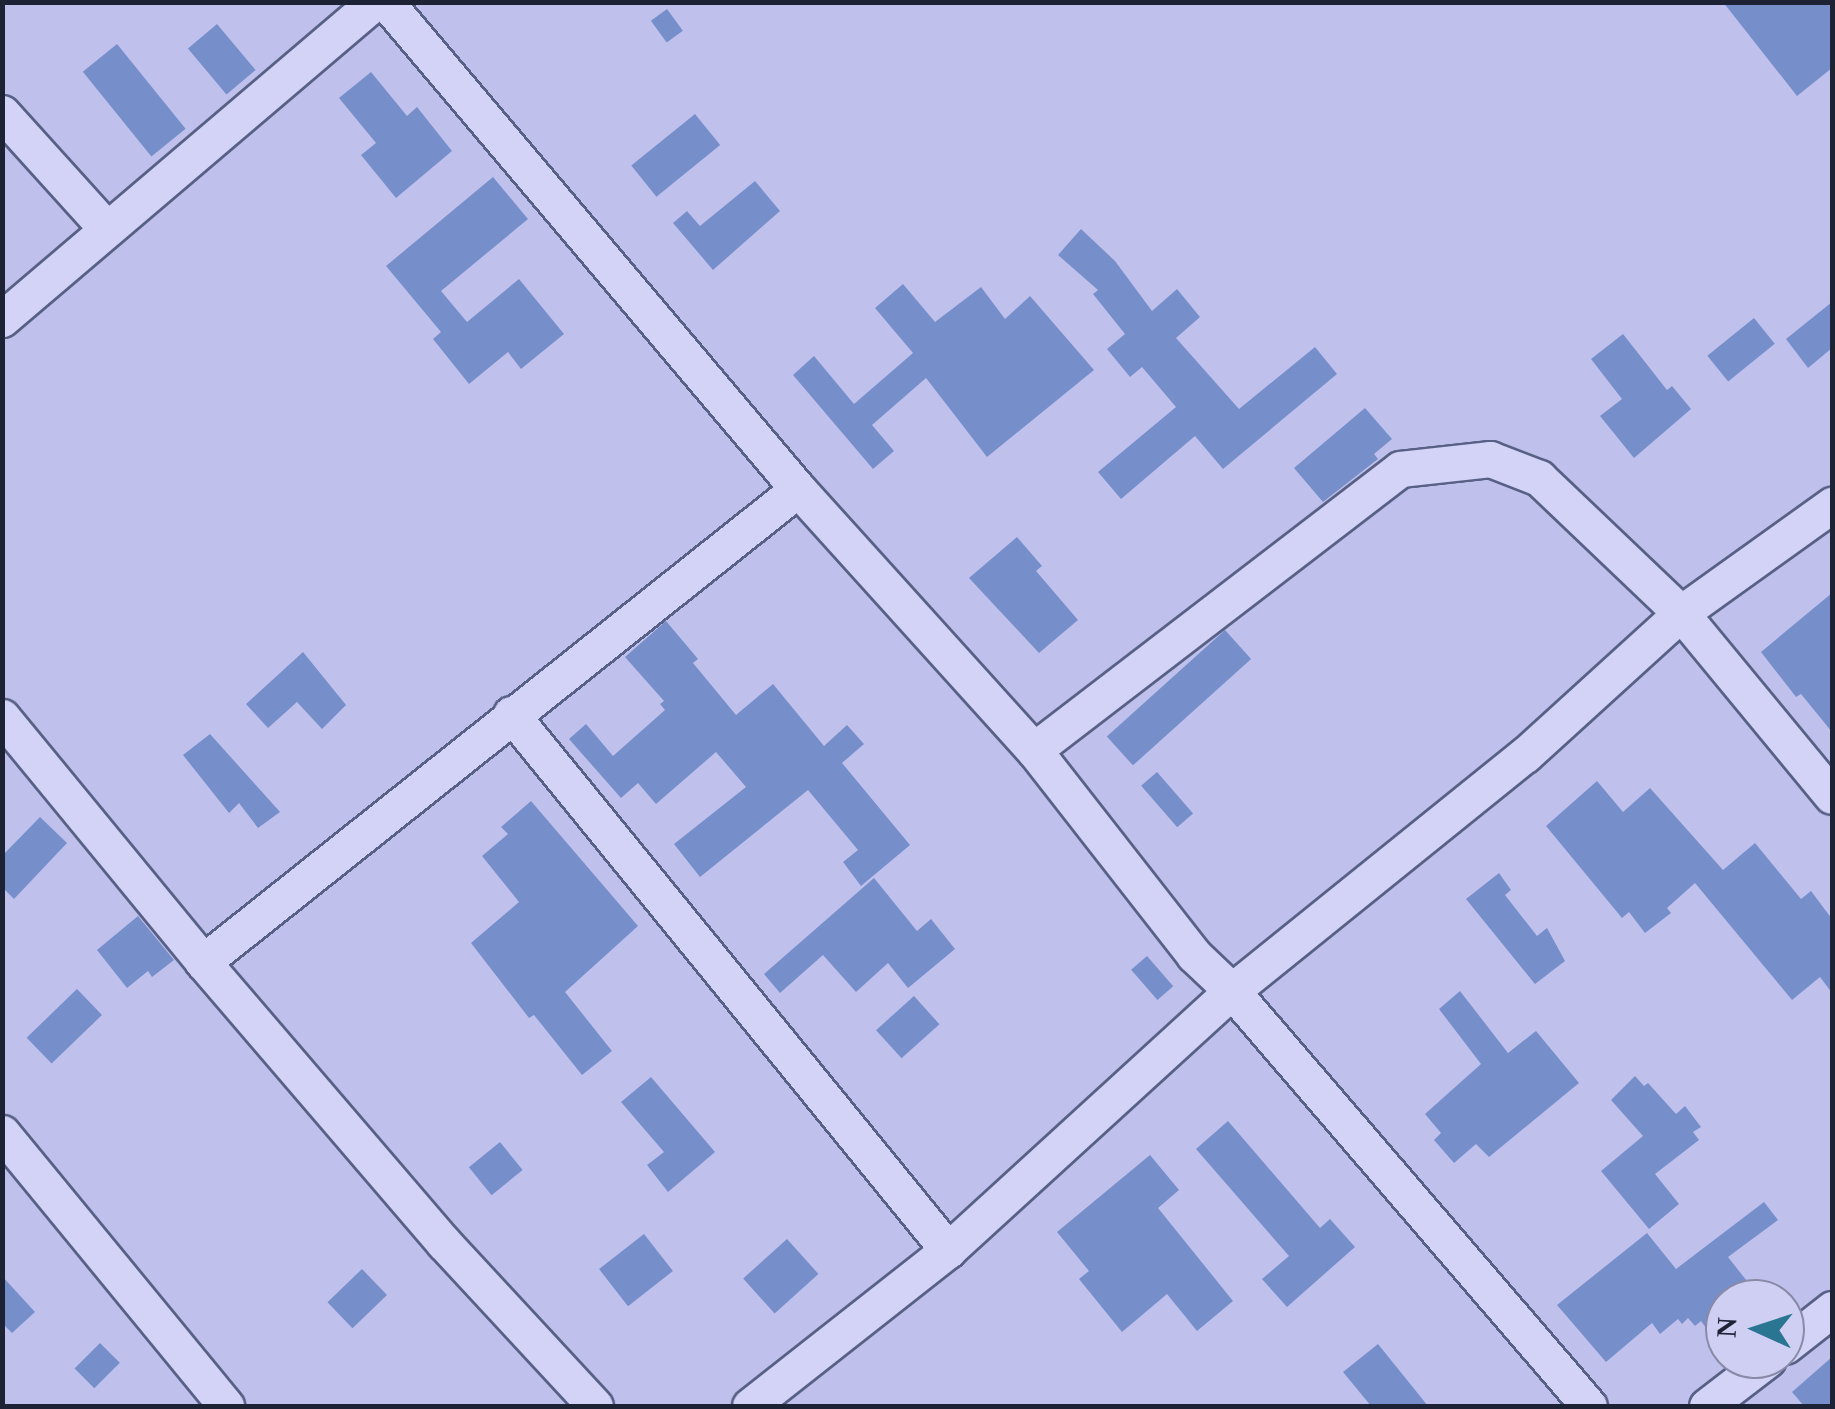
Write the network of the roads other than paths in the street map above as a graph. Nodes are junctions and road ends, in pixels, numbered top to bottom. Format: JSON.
{"nodes":[{"id":1,"x":374,"y":2,"type":"edge"},
{"id":2,"x":386,"y":2,"type":"edge"},
{"id":3,"x":2,"y":113,"type":"edge"},
{"id":4,"x":106,"y":228,"type":"junction"},
{"id":5,"x":2,"y":319,"type":"edge"},
{"id":6,"x":798,"y":489,"type":"junction"},
{"id":7,"x":1832,"y":504,"type":"edge"},
{"id":8,"x":1681,"y":613,"type":"junction"},
{"id":9,"x":511,"y":714,"type":"junction"},
{"id":10,"x":2,"y":717,"type":"edge"},
{"id":11,"x":1034,"y":750,"type":"junction"},
{"id":12,"x":1832,"y":796,"type":"edge"},
{"id":13,"x":203,"y":962,"type":"junction"},
{"id":14,"x":1232,"y":991,"type":"junction"},
{"id":15,"x":2,"y":1133,"type":"edge"},
{"id":16,"x":948,"y":1250,"type":"junction"},
{"id":17,"x":1832,"y":1309,"type":"edge"},
{"id":18,"x":1805,"y":1330,"type":"edge"},
{"id":19,"x":1742,"y":1379,"type":"edge"},
{"id":20,"x":226,"y":1406,"type":"edge"},
{"id":21,"x":595,"y":1406,"type":"edge"},
{"id":22,"x":750,"y":1406,"type":"edge"},
{"id":23,"x":1589,"y":1406,"type":"edge"},
{"id":24,"x":1708,"y":1406,"type":"edge"}],
"edges":[{"from":1,"to":4,"type":"street"},
{"from":2,"to":6,"type":"street"},
{"from":3,"to":4,"type":"street"},
{"from":4,"to":5,"type":"street"},
{"from":6,"to":9,"type":"street"},
{"from":6,"to":11,"type":"street"},
{"from":7,"to":8,"type":"street"},
{"from":8,"to":11,"type":"street"},
{"from":8,"to":12,"type":"street"},
{"from":8,"to":14,"type":"street"},
{"from":9,"to":13,"type":"street"},
{"from":9,"to":16,"type":"street"},
{"from":10,"to":13,"type":"street"},
{"from":11,"to":14,"type":"street"},
{"from":13,"to":21,"type":"street"},
{"from":14,"to":16,"type":"street"},
{"from":14,"to":23,"type":"street"},
{"from":15,"to":20,"type":"street"},
{"from":16,"to":22,"type":"street"},
{"from":17,"to":18,"type":"street"},
{"from":19,"to":24,"type":"street"}]}
